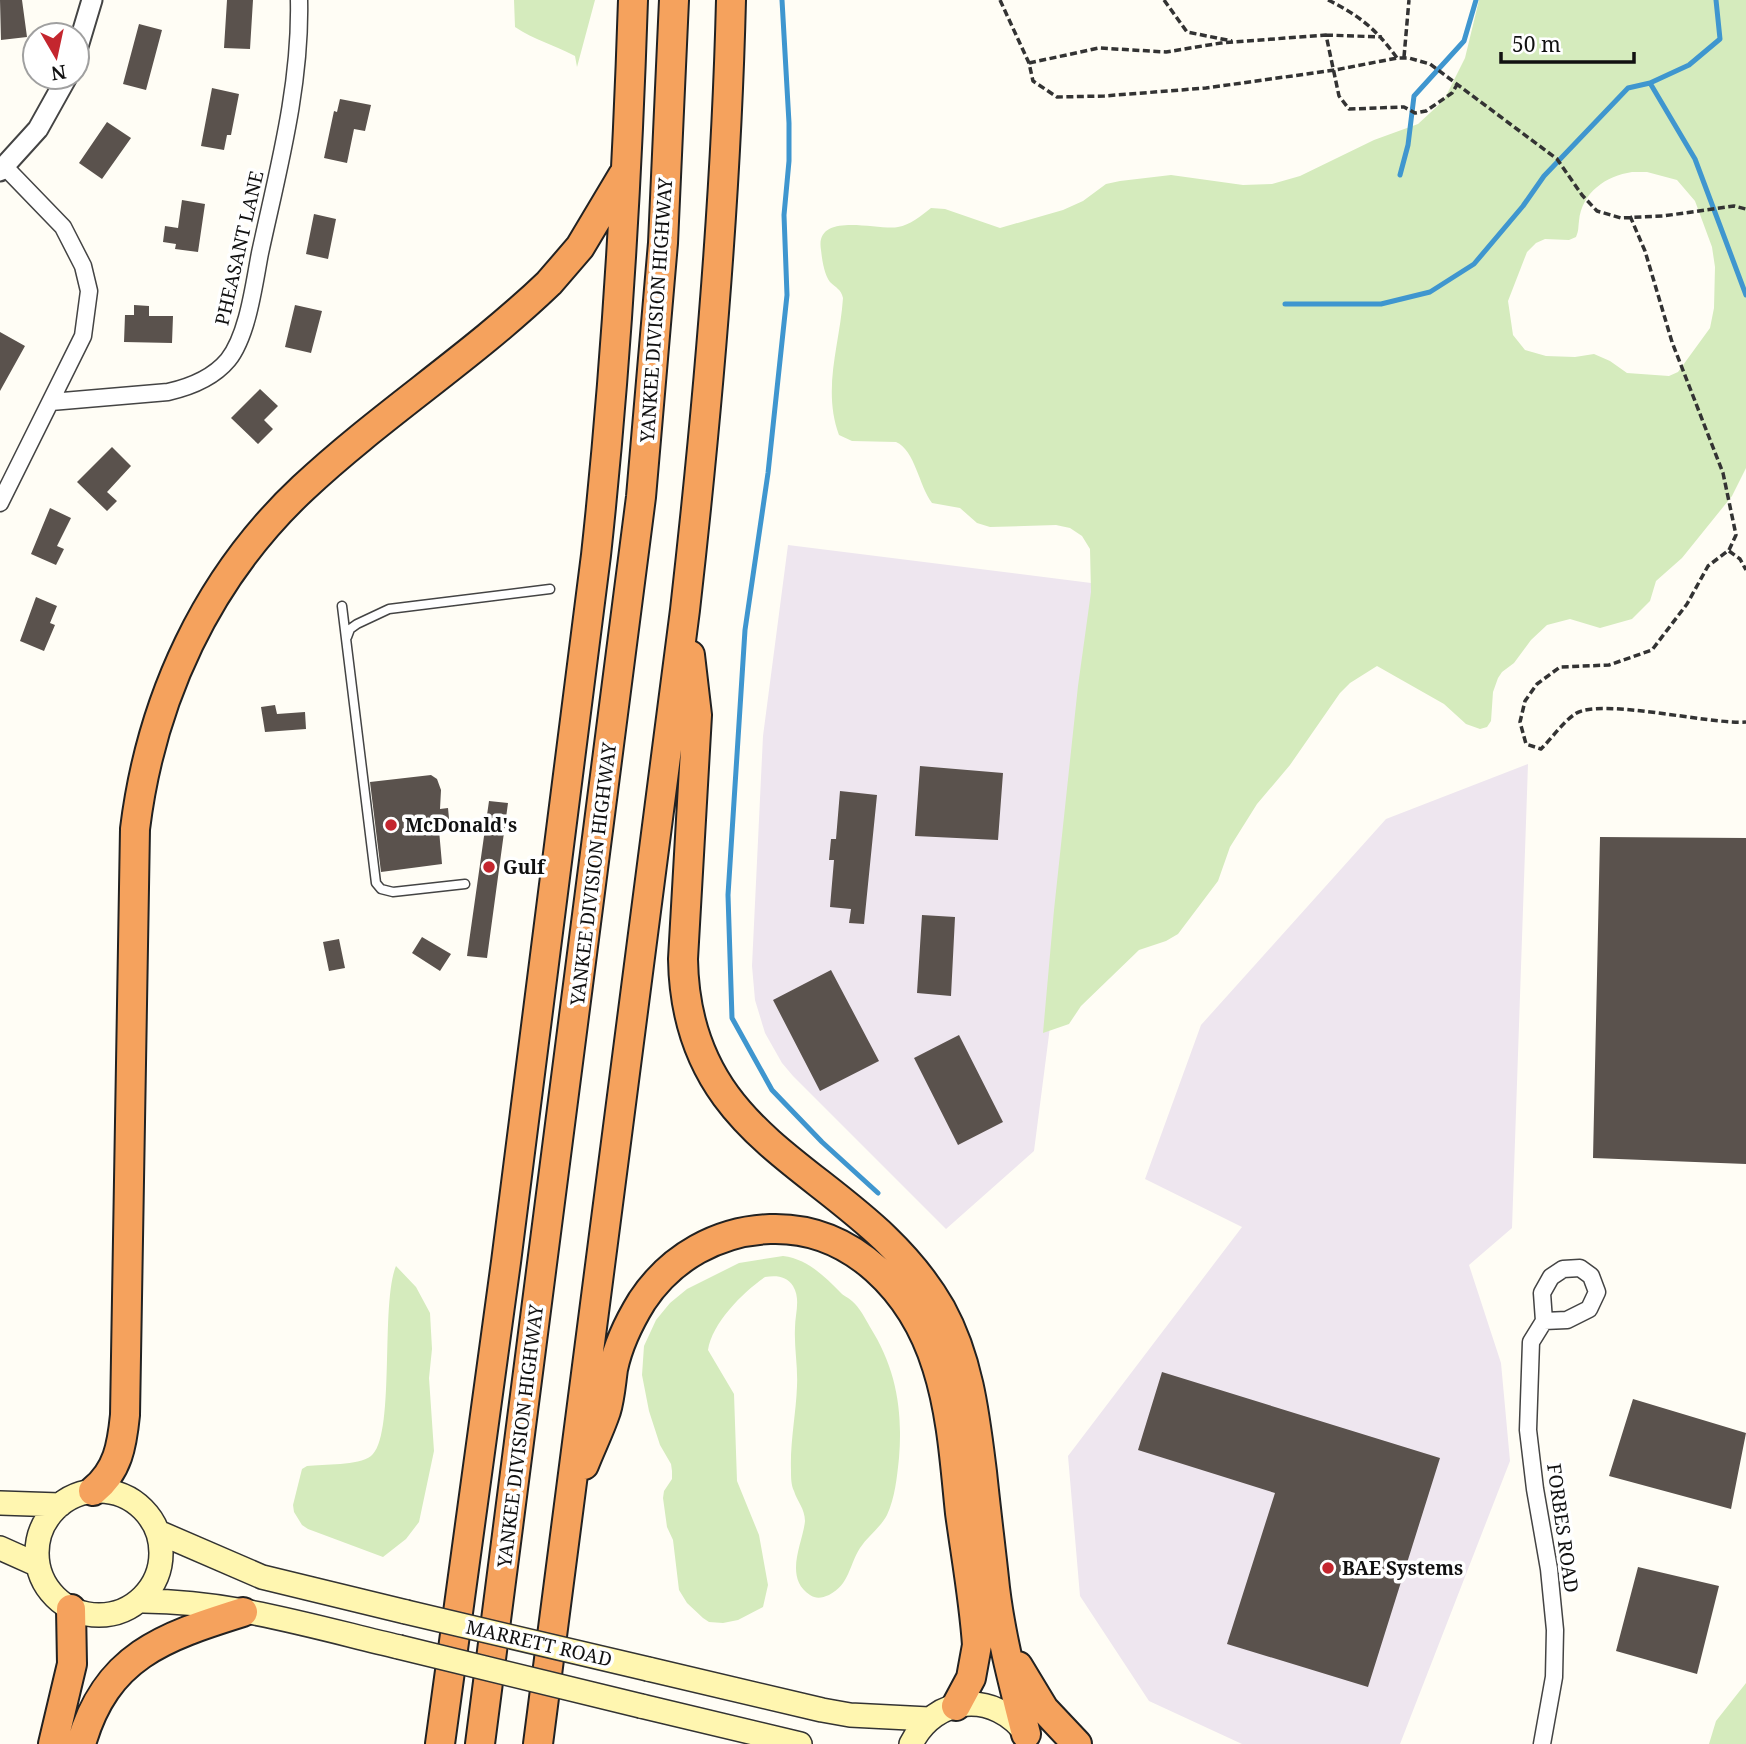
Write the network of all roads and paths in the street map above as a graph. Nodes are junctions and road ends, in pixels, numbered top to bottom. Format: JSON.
{"nodes":[{"id":1,"x":92,"y":0,"type":"edge"},
{"id":2,"x":299,"y":0,"type":"edge"},
{"id":3,"x":633,"y":0,"type":"edge"},
{"id":4,"x":674,"y":0,"type":"edge"},
{"id":5,"x":731,"y":0,"type":"edge"},
{"id":6,"x":1000,"y":0,"type":"edge"},
{"id":7,"x":1164,"y":0,"type":"edge"},
{"id":8,"x":1328,"y":0,"type":"edge"},
{"id":9,"x":1409,"y":0,"type":"edge"},
{"id":10,"x":86,"y":21,"type":"edge"},
{"id":11,"x":1325,"y":35,"type":"junction"},
{"id":12,"x":1382,"y":37,"type":"junction"},
{"id":13,"x":1238,"y":42,"type":"junction"},
{"id":14,"x":1397,"y":58,"type":"junction"},
{"id":15,"x":1404,"y":58,"type":"junction"},
{"id":16,"x":1029,"y":63,"type":"junction"},
{"id":17,"x":1335,"y":70,"type":"junction"},
{"id":18,"x":1458,"y":83,"type":"junction"},
{"id":19,"x":59,"y":91,"type":"edge"},
{"id":20,"x":2,"y":169,"type":"edge"},
{"id":21,"x":626,"y":170,"type":"junction"},
{"id":22,"x":1746,"y":209,"type":"edge"},
{"id":23,"x":1630,"y":216,"type":"junction"},
{"id":24,"x":51,"y":402,"type":"junction"},
{"id":25,"x":0,"y":503,"type":"edge"},
{"id":26,"x":1729,"y":550,"type":"junction"},
{"id":27,"x":1746,"y":570,"type":"edge"},
{"id":28,"x":550,"y":589,"type":"dead end"},
{"id":29,"x":342,"y":606,"type":"dead end"},
{"id":30,"x":685,"y":610,"type":"junction"},
{"id":31,"x":346,"y":644,"type":"junction"},
{"id":32,"x":1746,"y":722,"type":"edge"},
{"id":33,"x":465,"y":884,"type":"dead end"},
{"id":34,"x":1544,"y":1321,"type":"dead end"},
{"id":35,"x":93,"y":1491,"type":"junction"},
{"id":36,"x":570,"y":1500,"type":"junction"},
{"id":37,"x":0,"y":1503,"type":"edge"},
{"id":38,"x":60,"y":1505,"type":"junction"},
{"id":39,"x":158,"y":1532,"type":"junction"},
{"id":40,"x":0,"y":1548,"type":"edge"},
{"id":41,"x":38,"y":1565,"type":"junction"},
{"id":42,"x":139,"y":1601,"type":"junction"},
{"id":43,"x":71,"y":1609,"type":"junction"},
{"id":44,"x":243,"y":1612,"type":"junction"},
{"id":45,"x":1001,"y":1628,"type":"junction"},
{"id":46,"x":956,"y":1706,"type":"junction"},
{"id":47,"x":929,"y":1719,"type":"junction"},
{"id":48,"x":1028,"y":1739,"type":"edge"},
{"id":49,"x":53,"y":1744,"type":"edge"},
{"id":50,"x":81,"y":1744,"type":"edge"},
{"id":51,"x":440,"y":1744,"type":"edge"},
{"id":52,"x":481,"y":1744,"type":"edge"},
{"id":53,"x":538,"y":1744,"type":"edge"},
{"id":54,"x":800,"y":1744,"type":"edge"},
{"id":55,"x":911,"y":1744,"type":"edge"},
{"id":56,"x":1077,"y":1744,"type":"edge"},
{"id":57,"x":1542,"y":1744,"type":"edge"}],
"edges":[{"from":1,"to":10,"type":"street"},
{"from":2,"to":24,"type":"street","name":"PHEASANT LANE"},
{"from":3,"to":21,"type":"highway"},
{"from":4,"to":52,"type":"highway","name":"YANKEE DIVISION HIGHWAY"},
{"from":5,"to":30,"type":"highway"},
{"from":6,"to":16,"type":"path"},
{"from":7,"to":13,"type":"path"},
{"from":8,"to":12,"type":"path"},
{"from":9,"to":15,"type":"path"},
{"from":11,"to":12,"type":"path"},
{"from":11,"to":13,"type":"path"},
{"from":11,"to":17,"type":"path"},
{"from":12,"to":14,"type":"path"},
{"from":13,"to":16,"type":"path"},
{"from":14,"to":15,"type":"path"},
{"from":14,"to":17,"type":"path"},
{"from":15,"to":18,"type":"path"},
{"from":16,"to":17,"type":"path"},
{"from":17,"to":18,"type":"path"},
{"from":18,"to":23,"type":"path"},
{"from":19,"to":20,"type":"street"},
{"from":20,"to":24,"type":"street"},
{"from":21,"to":35,"type":"highway"},
{"from":21,"to":51,"type":"highway"},
{"from":22,"to":23,"type":"path"},
{"from":23,"to":26,"type":"path"},
{"from":24,"to":25,"type":"street"},
{"from":26,"to":27,"type":"path"},
{"from":26,"to":32,"type":"path"},
{"from":28,"to":31,"type":"lane"},
{"from":29,"to":31,"type":"lane"},
{"from":30,"to":36,"type":"highway"},
{"from":30,"to":45,"type":"highway"},
{"from":31,"to":33,"type":"lane"},
{"from":34,"to":57,"type":"street","name":"FORBES ROAD"},
{"from":35,"to":38,"type":"main road"},
{"from":35,"to":39,"type":"main road"},
{"from":36,"to":46,"type":"highway"},
{"from":36,"to":53,"type":"highway"},
{"from":37,"to":38,"type":"main road"},
{"from":38,"to":41,"type":"main road"},
{"from":39,"to":42,"type":"main road"},
{"from":39,"to":47,"type":"main road","name":"MARRETT ROAD","bridge":true},
{"from":40,"to":41,"type":"main road"},
{"from":41,"to":43,"type":"main road"},
{"from":42,"to":43,"type":"main road"},
{"from":42,"to":44,"type":"main road","name":"MARRETT ROAD"},
{"from":43,"to":49,"type":"highway"},
{"from":44,"to":50,"type":"highway"},
{"from":44,"to":54,"type":"main road","name":"MARRETT ROAD","bridge":true},
{"from":45,"to":48,"type":"highway"},
{"from":45,"to":56,"type":"highway"},
{"from":46,"to":47,"type":"main road"},
{"from":46,"to":48,"type":"main road"},
{"from":47,"to":55,"type":"main road"}]}
